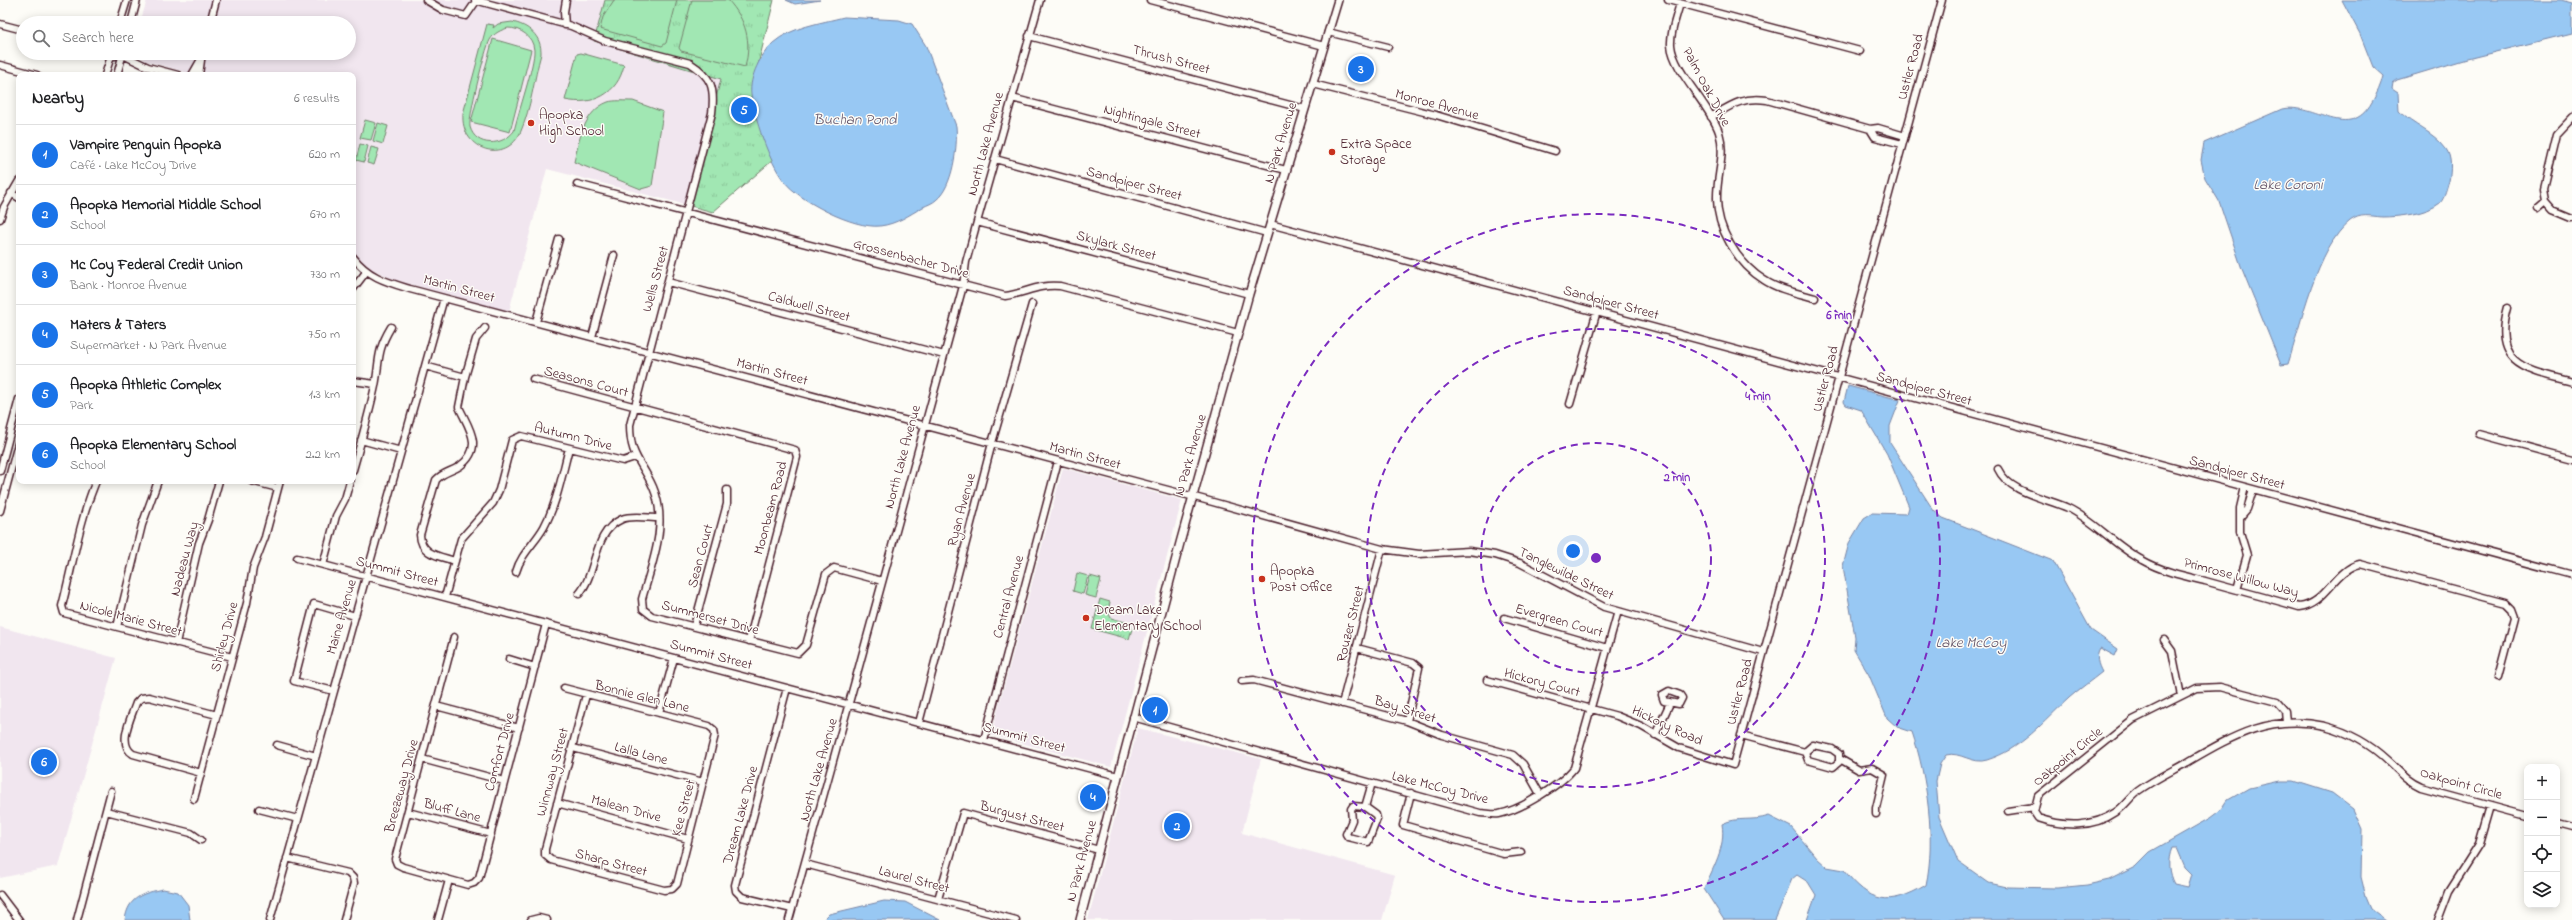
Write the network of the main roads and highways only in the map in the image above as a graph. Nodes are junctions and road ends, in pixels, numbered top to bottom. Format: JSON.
{"nodes":[{"id":1,"x":1338,"y":0,"type":"edge"},
{"id":2,"x":1080,"y":920,"type":"edge"}],
"edges":[{"from":1,"to":2,"type":"main road","name":"N Park Avenue"}]}
